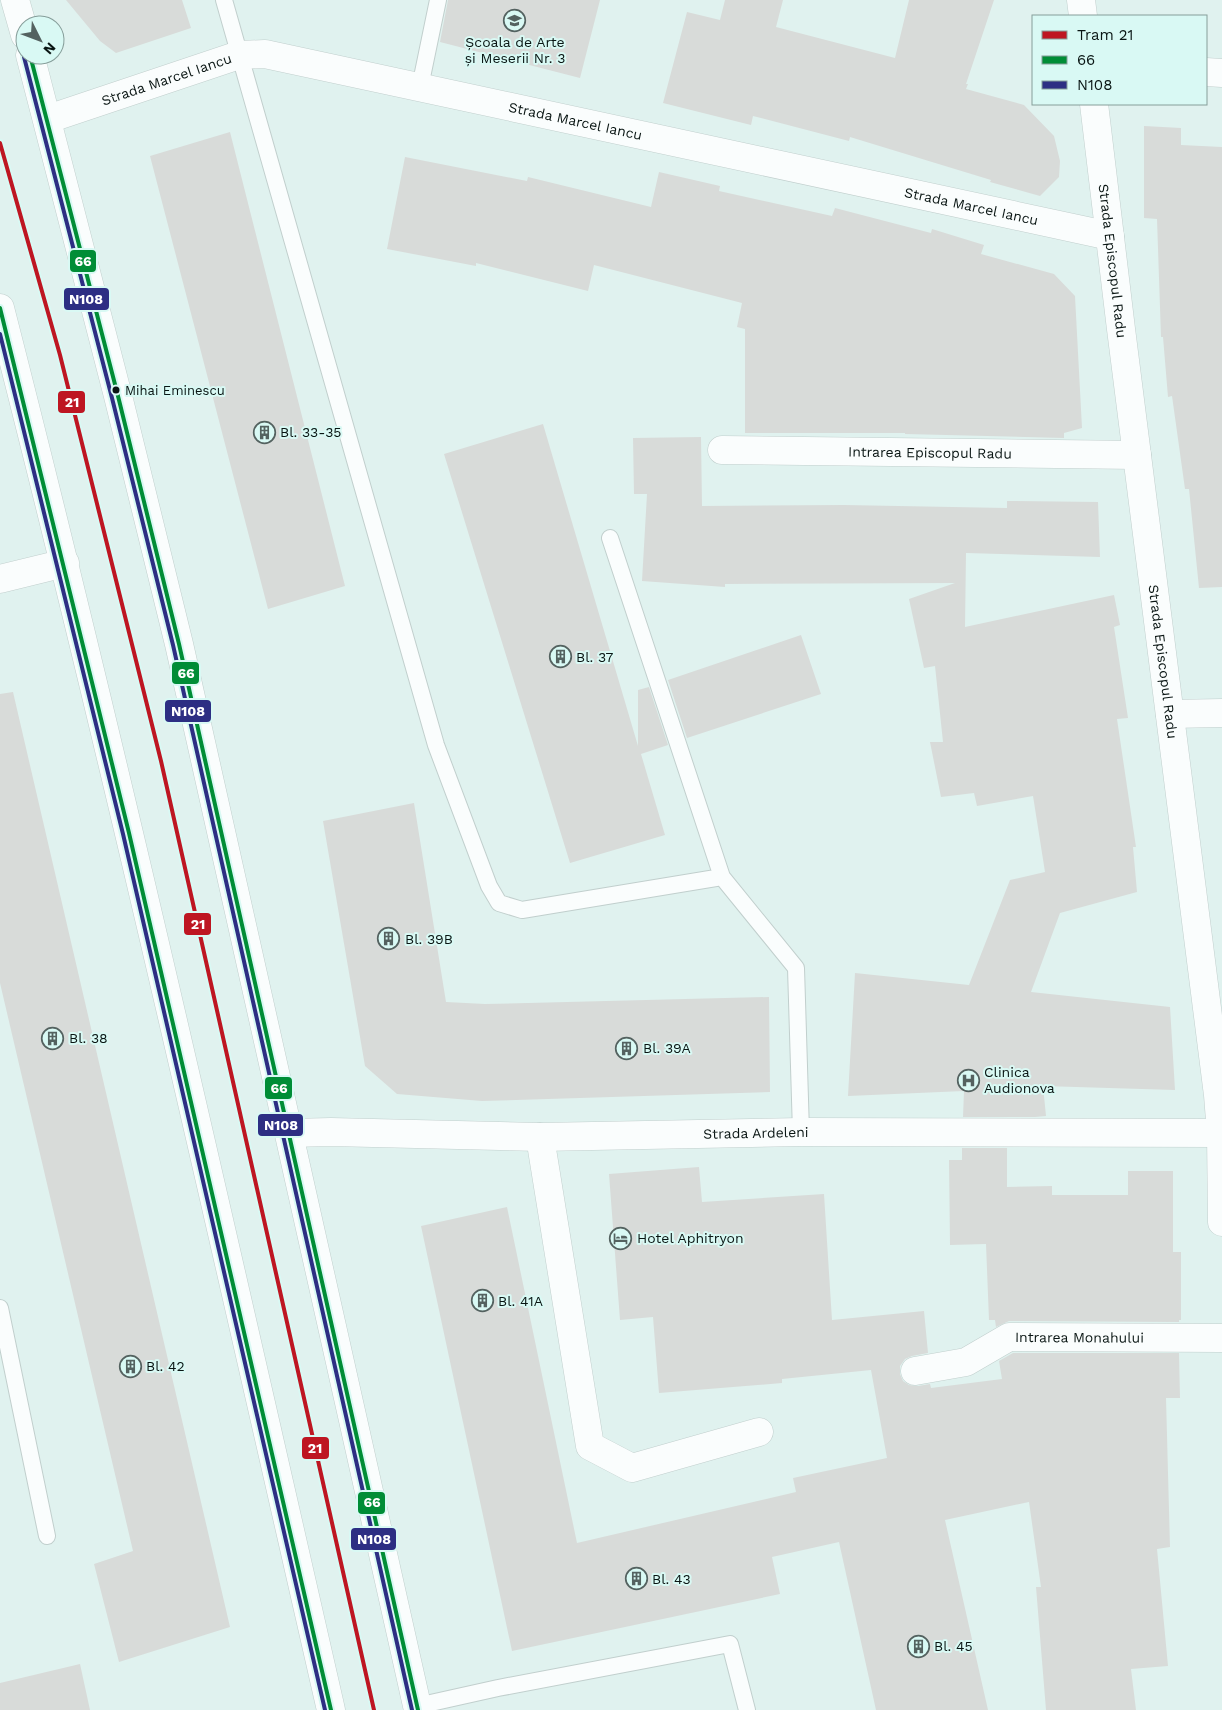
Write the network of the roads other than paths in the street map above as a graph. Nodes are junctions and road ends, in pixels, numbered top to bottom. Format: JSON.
{"nodes":[{"id":1,"x":15,"y":0,"type":"edge"},
{"id":2,"x":224,"y":0,"type":"edge"},
{"id":3,"x":438,"y":0,"type":"edge"},
{"id":4,"x":1081,"y":0,"type":"edge"},
{"id":5,"x":19,"y":15,"type":"edge"},
{"id":6,"x":1083,"y":15,"type":"edge"},
{"id":7,"x":239,"y":55,"type":"junction"},
{"id":8,"x":33,"y":65,"type":"edge"},
{"id":9,"x":1207,"y":72,"type":"edge"},
{"id":10,"x":1222,"y":73,"type":"edge"},
{"id":11,"x":420,"y":87,"type":"junction"},
{"id":12,"x":1094,"y":105,"type":"edge"},
{"id":13,"x":48,"y":120,"type":"junction"},
{"id":14,"x":1110,"y":236,"type":"junction"},
{"id":15,"x":0,"y":308,"type":"edge"},
{"id":16,"x":722,"y":450,"type":"dead end"},
{"id":17,"x":1137,"y":455,"type":"junction"},
{"id":18,"x":610,"y":538,"type":"dead end"},
{"id":19,"x":65,"y":563,"type":"junction"},
{"id":20,"x":0,"y":580,"type":"edge"},
{"id":21,"x":1222,"y":713,"type":"edge"},
{"id":22,"x":1170,"y":714,"type":"junction"},
{"id":23,"x":722,"y":877,"type":"junction"},
{"id":24,"x":801,"y":1132,"type":"junction"},
{"id":25,"x":290,"y":1133,"type":"junction"},
{"id":26,"x":1222,"y":1133,"type":"edge"},
{"id":27,"x":540,"y":1137,"type":"junction"},
{"id":28,"x":1222,"y":1222,"type":"edge"},
{"id":29,"x":0,"y":1308,"type":"edge"},
{"id":30,"x":1222,"y":1338,"type":"edge"},
{"id":31,"x":915,"y":1371,"type":"dead end"},
{"id":32,"x":759,"y":1432,"type":"dead end"},
{"id":33,"x":47,"y":1536,"type":"dead end"},
{"id":34,"x":417,"y":1708,"type":"edge"},
{"id":35,"x":331,"y":1710,"type":"edge"},
{"id":36,"x":747,"y":1710,"type":"edge"}],
"edges":[{"from":1,"to":5,"type":"street"},
{"from":2,"to":7,"type":"lane"},
{"from":3,"to":11,"type":"lane"},
{"from":4,"to":6,"type":"street"},
{"from":7,"to":11,"type":"street","name":"Strada Marcel Iancu"},
{"from":7,"to":13,"type":"street","name":"Strada Marcel Iancu"},
{"from":7,"to":23,"type":"lane"},
{"from":8,"to":13,"type":"street"},
{"from":9,"to":10,"type":"street"},
{"from":11,"to":14,"type":"street","name":"Strada Marcel Iancu"},
{"from":12,"to":14,"type":"street","name":"Strada Episcopul Radu"},
{"from":13,"to":25,"type":"street"},
{"from":14,"to":17,"type":"street","name":"Strada Episcopul Radu"},
{"from":15,"to":19,"type":"street"},
{"from":16,"to":17,"type":"street","name":"Intrarea Episcopul Radu"},
{"from":17,"to":22,"type":"street","name":"Strada Episcopul Radu"},
{"from":18,"to":23,"type":"lane"},
{"from":19,"to":20,"type":"street"},
{"from":19,"to":35,"type":"street"},
{"from":21,"to":22,"type":"street"},
{"from":22,"to":26,"type":"street","name":"Strada Episcopul Radu"},
{"from":23,"to":24,"type":"lane"},
{"from":24,"to":26,"type":"street","name":"Strada Ardeleni"},
{"from":24,"to":27,"type":"street","name":"Strada Ardeleni"},
{"from":25,"to":27,"type":"street","name":"Strada Ardeleni"},
{"from":25,"to":34,"type":"street"},
{"from":26,"to":28,"type":"street","name":"Strada Episcopul Radu"},
{"from":27,"to":32,"type":"street"},
{"from":29,"to":33,"type":"lane"},
{"from":30,"to":31,"type":"street","name":"Intrarea Monahului"},
{"from":34,"to":36,"type":"lane"}]}
